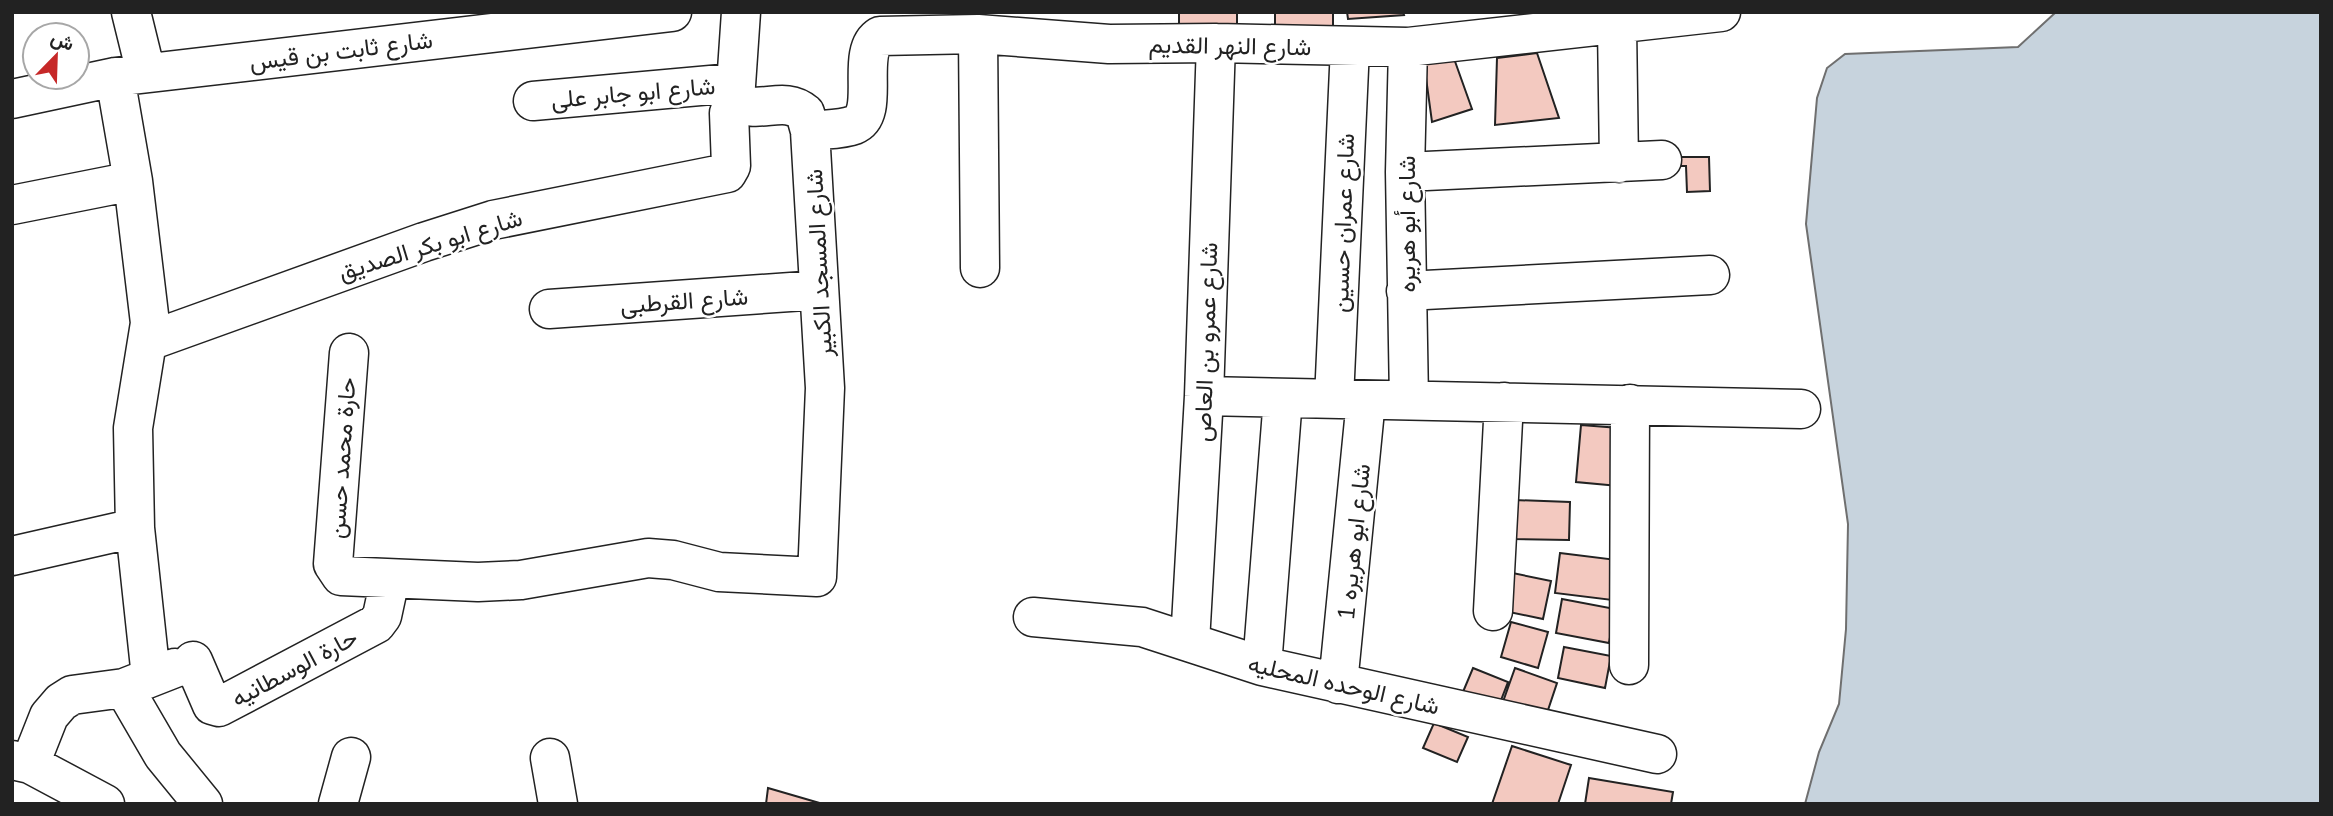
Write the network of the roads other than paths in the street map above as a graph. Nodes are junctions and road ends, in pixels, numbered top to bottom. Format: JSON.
{"nodes":[{"id":1,"x":131,"y":12,"type":"edge"},
{"id":2,"x":672,"y":12,"type":"edge"},
{"id":3,"x":741,"y":12,"type":"edge"},
{"id":4,"x":1721,"y":12,"type":"edge"},
{"id":5,"x":1617,"y":26,"type":"junction"},
{"id":6,"x":1109,"y":28,"type":"edge"},
{"id":7,"x":978,"y":34,"type":"junction"},
{"id":8,"x":1216,"y":43,"type":"junction"},
{"id":9,"x":1350,"y":47,"type":"junction"},
{"id":10,"x":1408,"y":47,"type":"junction"},
{"id":11,"x":130,"y":75,"type":"junction"},
{"id":12,"x":734,"y":92,"type":"junction"},
{"id":13,"x":12,"y":99,"type":"edge"},
{"id":14,"x":533,"y":101,"type":"dead end"},
{"id":15,"x":810,"y":131,"type":"junction"},
{"id":16,"x":1662,"y":160,"type":"dead end"},
{"id":17,"x":1619,"y":163,"type":"junction"},
{"id":18,"x":1405,"y":172,"type":"junction"},
{"id":19,"x":133,"y":181,"type":"junction"},
{"id":20,"x":12,"y":205,"type":"edge"},
{"id":21,"x":980,"y":268,"type":"dead end"},
{"id":22,"x":1710,"y":275,"type":"dead end"},
{"id":23,"x":819,"y":290,"type":"junction"},
{"id":24,"x":1406,"y":291,"type":"junction"},
{"id":25,"x":549,"y":309,"type":"dead end"},
{"id":26,"x":149,"y":341,"type":"junction"},
{"id":27,"x":349,"y":353,"type":"dead end"},
{"id":28,"x":1204,"y":396,"type":"junction"},
{"id":29,"x":1283,"y":398,"type":"junction"},
{"id":30,"x":1350,"y":399,"type":"junction"},
{"id":31,"x":1409,"y":400,"type":"junction"},
{"id":32,"x":1504,"y":402,"type":"junction"},
{"id":33,"x":1630,"y":404,"type":"junction"},
{"id":34,"x":1801,"y":409,"type":"dead end"},
{"id":35,"x":135,"y":528,"type":"junction"},
{"id":36,"x":12,"y":556,"type":"edge"},
{"id":37,"x":390,"y":579,"type":"junction"},
{"id":38,"x":1493,"y":611,"type":"dead end"},
{"id":39,"x":1033,"y":617,"type":"dead end"},
{"id":40,"x":1189,"y":642,"type":"junction"},
{"id":41,"x":1629,"y":665,"type":"dead end"},
{"id":42,"x":1262,"y":666,"type":"junction"},
{"id":43,"x":137,"y":683,"type":"junction"},
{"id":44,"x":1338,"y":684,"type":"junction"},
{"id":45,"x":1657,"y":754,"type":"dead end"},
{"id":46,"x":351,"y":757,"type":"dead end"},
{"id":47,"x":550,"y":758,"type":"dead end"},
{"id":48,"x":21,"y":762,"type":"edge"},
{"id":49,"x":105,"y":804,"type":"edge"},
{"id":50,"x":203,"y":804,"type":"edge"},
{"id":51,"x":338,"y":804,"type":"edge"},
{"id":52,"x":558,"y":804,"type":"edge"}],
"edges":[{"from":1,"to":11,"type":"street"},
{"from":2,"to":11,"type":"street","name":"شارع ثابت بن قيس"},
{"from":3,"to":12,"type":"street"},
{"from":4,"to":5,"type":"street","name":"شارع النهر القديم"},
{"from":5,"to":10,"type":"street","name":"شارع النهر القديم"},
{"from":5,"to":17,"type":"street"},
{"from":6,"to":7,"type":"street","name":"شارع النهر القديم"},
{"from":6,"to":8,"type":"street","name":"شارع النهر القديم"},
{"from":7,"to":15,"type":"street","name":"شارع النهر القديم"},
{"from":7,"to":21,"type":"street"},
{"from":8,"to":9,"type":"street","name":"شارع النهر القديم"},
{"from":8,"to":28,"type":"street","name":"شارع عمرو بن العاص"},
{"from":9,"to":10,"type":"street","name":"شارع النهر القديم"},
{"from":9,"to":30,"type":"street","name":"شارع عمران حسين"},
{"from":10,"to":18,"type":"street","name":"شارع أبو هريره"},
{"from":11,"to":13,"type":"street","name":"شارع ثابت بن قيس"},
{"from":11,"to":19,"type":"street"},
{"from":12,"to":14,"type":"street","name":"شارع ابو جابر على"},
{"from":12,"to":15,"type":"street"},
{"from":12,"to":26,"type":"street","name":"شارع ابو بكر الصديق"},
{"from":15,"to":23,"type":"street","name":"شارع المسجد الكبير"},
{"from":16,"to":17,"type":"street"},
{"from":17,"to":18,"type":"street"},
{"from":18,"to":24,"type":"street","name":"شارع أبو هريره"},
{"from":19,"to":20,"type":"street"},
{"from":19,"to":26,"type":"street"},
{"from":22,"to":24,"type":"street"},
{"from":23,"to":25,"type":"street","name":"شارع القرطبى"},
{"from":23,"to":37,"type":"street","name":"شارع المسجد الكبير"},
{"from":24,"to":31,"type":"street","name":"شارع أبو هريره"},
{"from":26,"to":35,"type":"street"},
{"from":27,"to":37,"type":"street","name":"حارة محمد حسن"},
{"from":28,"to":29,"type":"street"},
{"from":28,"to":40,"type":"street","name":"شارع عمرو بن العاص"},
{"from":29,"to":30,"type":"street"},
{"from":29,"to":42,"type":"street"},
{"from":30,"to":31,"type":"street"},
{"from":30,"to":44,"type":"street","name":"شارع ابو هريره 1"},
{"from":31,"to":32,"type":"street"},
{"from":32,"to":33,"type":"street"},
{"from":32,"to":38,"type":"street"},
{"from":33,"to":34,"type":"street"},
{"from":33,"to":41,"type":"street"},
{"from":35,"to":36,"type":"street"},
{"from":35,"to":43,"type":"street"},
{"from":37,"to":43,"type":"street","name":"حارة الوسطانيه"},
{"from":39,"to":40,"type":"street","name":"شارع الوحده المحليه"},
{"from":40,"to":42,"type":"street","name":"شارع الوحده المحليه"},
{"from":42,"to":44,"type":"street","name":"شارع الوحده المحليه"},
{"from":43,"to":48,"type":"street"},
{"from":43,"to":50,"type":"street"},
{"from":44,"to":45,"type":"street","name":"شارع الوحده المحليه"},
{"from":46,"to":51,"type":"street"},
{"from":47,"to":52,"type":"street"},
{"from":48,"to":49,"type":"street"}]}
